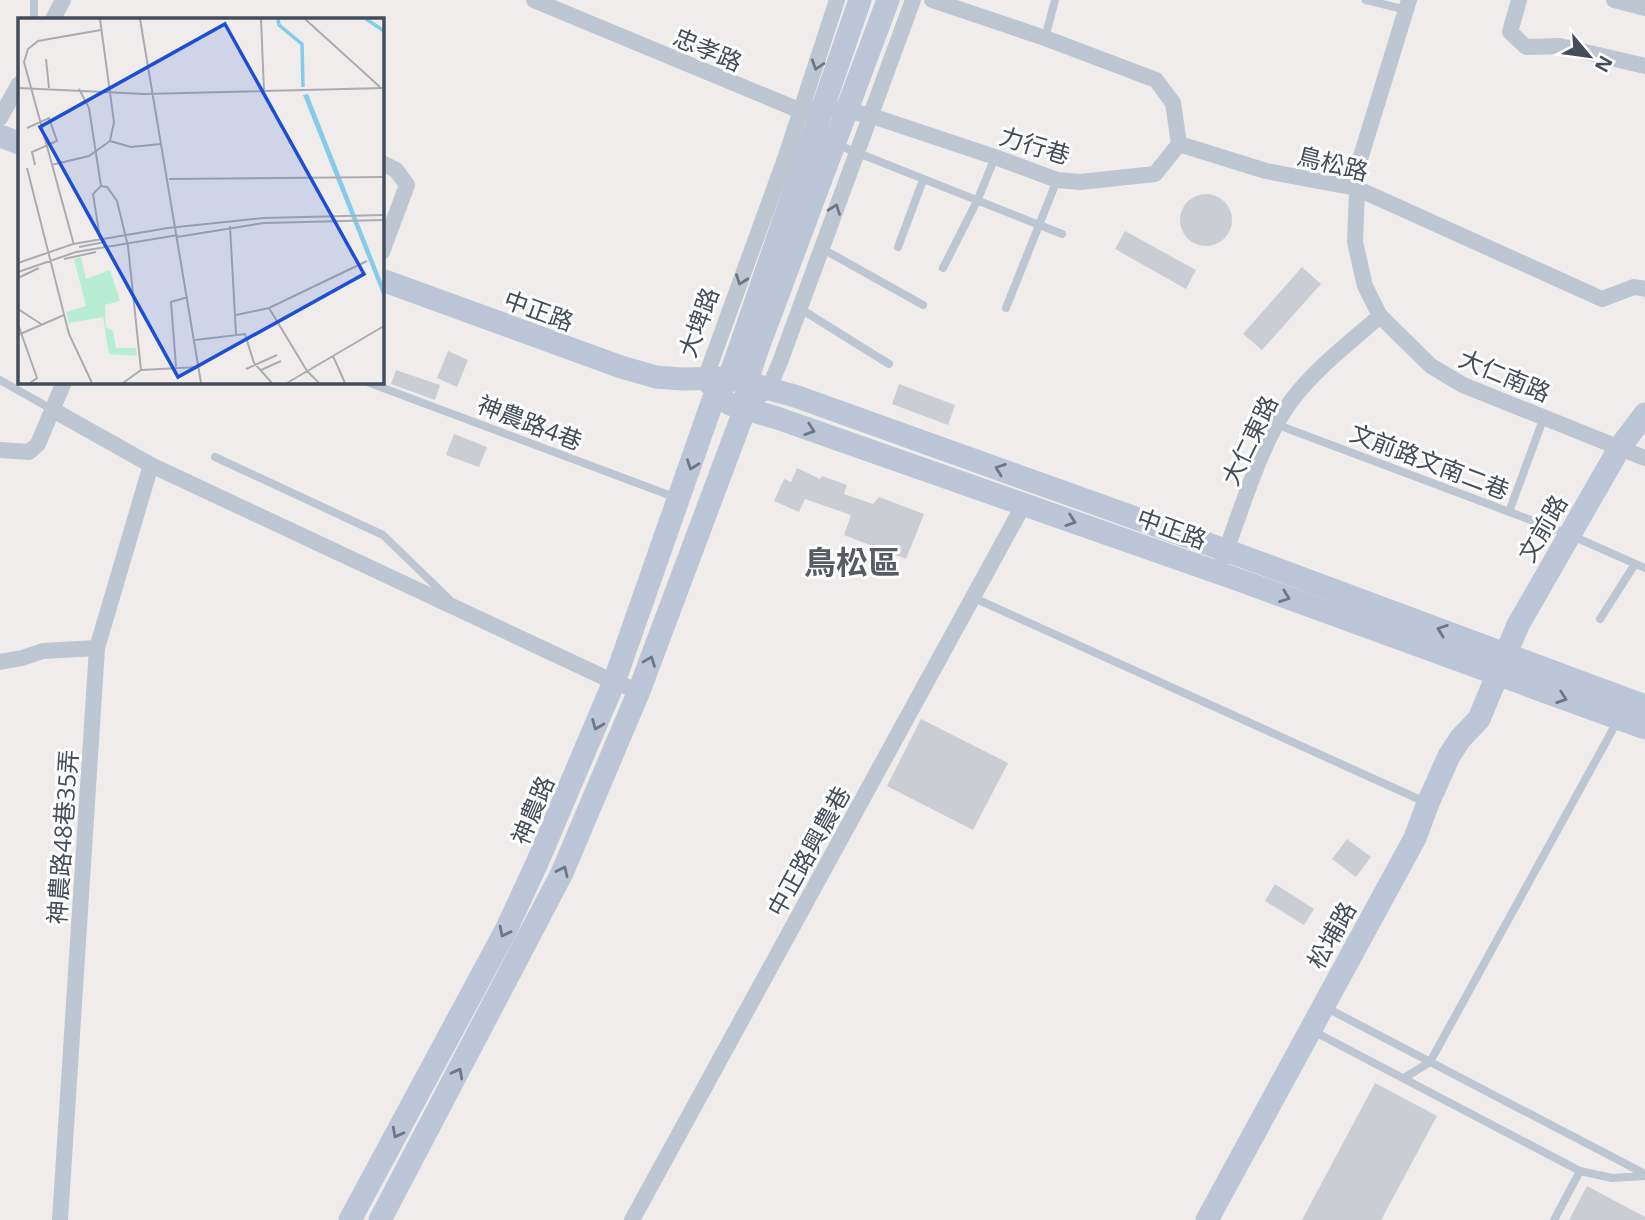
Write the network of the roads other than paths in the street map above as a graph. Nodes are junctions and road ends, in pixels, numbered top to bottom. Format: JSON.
{"nodes":[{"id":1,"x":34,"y":0,"type":"edge"},
{"id":2,"x":63,"y":0,"type":"edge"},
{"id":3,"x":534,"y":0,"type":"edge"},
{"id":4,"x":837,"y":0,"type":"edge"},
{"id":5,"x":860,"y":0,"type":"edge"},
{"id":6,"x":888,"y":0,"type":"edge"},
{"id":7,"x":913,"y":0,"type":"edge"},
{"id":8,"x":932,"y":0,"type":"edge"},
{"id":9,"x":1055,"y":0,"type":"edge"},
{"id":10,"x":1366,"y":0,"type":"edge"},
{"id":11,"x":1519,"y":0,"type":"edge"},
{"id":12,"x":1614,"y":0,"type":"edge"},
{"id":13,"x":1408,"y":5,"type":"edge"},
{"id":14,"x":1645,"y":8,"type":"edge"},
{"id":15,"x":34,"y":18,"type":"edge"},
{"id":16,"x":57,"y":18,"type":"edge"},
{"id":17,"x":1045,"y":38,"type":"junction"},
{"id":18,"x":1645,"y":66,"type":"edge"},
{"id":19,"x":18,"y":86,"type":"edge"},
{"id":20,"x":801,"y":111,"type":"junction"},
{"id":21,"x":847,"y":111,"type":"junction"},
{"id":22,"x":0,"y":118,"type":"edge"},
{"id":23,"x":0,"y":136,"type":"edge"},
{"id":24,"x":824,"y":139,"type":"junction"},
{"id":25,"x":18,"y":143,"type":"edge"},
{"id":26,"x":1179,"y":144,"type":"junction"},
{"id":27,"x":856,"y":152,"type":"junction"},
{"id":28,"x":995,"y":157,"type":"junction"},
{"id":29,"x":383,"y":164,"type":"edge"},
{"id":30,"x":923,"y":180,"type":"junction"},
{"id":31,"x":1056,"y":180,"type":"junction"},
{"id":32,"x":1356,"y":188,"type":"junction"},
{"id":33,"x":978,"y":199,"type":"junction"},
{"id":34,"x":1039,"y":225,"type":"junction"},
{"id":35,"x":1062,"y":234,"type":"dead end"},
{"id":36,"x":898,"y":247,"type":"dead end"},
{"id":37,"x":821,"y":248,"type":"junction"},
{"id":38,"x":383,"y":249,"type":"edge"},
{"id":39,"x":943,"y":268,"type":"dead end"},
{"id":40,"x":383,"y":280,"type":"edge"},
{"id":41,"x":1645,"y":289,"type":"edge"},
{"id":42,"x":923,"y":305,"type":"dead end"},
{"id":43,"x":799,"y":308,"type":"junction"},
{"id":44,"x":1006,"y":308,"type":"dead end"},
{"id":45,"x":1380,"y":316,"type":"junction"},
{"id":46,"x":889,"y":364,"type":"dead end"},
{"id":47,"x":738,"y":379,"type":"junction"},
{"id":48,"x":0,"y":380,"type":"edge"},
{"id":49,"x":64,"y":383,"type":"edge"},
{"id":50,"x":370,"y":383,"type":"edge"},
{"id":51,"x":769,"y":388,"type":"junction"},
{"id":52,"x":709,"y":390,"type":"junction"},
{"id":53,"x":745,"y":408,"type":"junction"},
{"id":54,"x":53,"y":410,"type":"junction"},
{"id":55,"x":1645,"y":414,"type":"edge"},
{"id":56,"x":1544,"y":417,"type":"junction"},
{"id":57,"x":1278,"y":425,"type":"junction"},
{"id":58,"x":1620,"y":447,"type":"junction"},
{"id":59,"x":0,"y":450,"type":"edge"},
{"id":60,"x":215,"y":457,"type":"dead end"},
{"id":61,"x":1645,"y":458,"type":"edge"},
{"id":62,"x":151,"y":464,"type":"junction"},
{"id":63,"x":680,"y":499,"type":"junction"},
{"id":64,"x":1024,"y":504,"type":"junction"},
{"id":65,"x":1509,"y":512,"type":"junction"},
{"id":66,"x":1569,"y":534,"type":"junction"},
{"id":67,"x":1226,"y":550,"type":"junction"},
{"id":68,"x":1635,"y":564,"type":"junction"},
{"id":69,"x":1645,"y":568,"type":"edge"},
{"id":70,"x":1217,"y":572,"type":"junction"},
{"id":71,"x":972,"y":597,"type":"junction"},
{"id":72,"x":458,"y":609,"type":"junction"},
{"id":73,"x":1600,"y":619,"type":"dead end"},
{"id":74,"x":97,"y":648,"type":"junction"},
{"id":75,"x":1506,"y":653,"type":"junction"},
{"id":76,"x":0,"y":662,"type":"edge"},
{"id":77,"x":1497,"y":676,"type":"junction"},
{"id":78,"x":614,"y":682,"type":"junction"},
{"id":79,"x":639,"y":691,"type":"junction"},
{"id":80,"x":1645,"y":706,"type":"edge"},
{"id":81,"x":1619,"y":718,"type":"junction"},
{"id":82,"x":1645,"y":728,"type":"edge"},
{"id":83,"x":1428,"y":803,"type":"junction"},
{"id":84,"x":1322,"y":1005,"type":"junction"},
{"id":85,"x":1310,"y":1030,"type":"junction"},
{"id":86,"x":1430,"y":1062,"type":"junction"},
{"id":87,"x":1404,"y":1077,"type":"junction"},
{"id":88,"x":421,"y":1088,"type":"junction"},
{"id":89,"x":443,"y":1101,"type":"junction"},
{"id":90,"x":1580,"y":1171,"type":"junction"},
{"id":91,"x":1645,"y":1175,"type":"edge"},
{"id":92,"x":60,"y":1220,"type":"edge"},
{"id":93,"x":350,"y":1220,"type":"edge"},
{"id":94,"x":380,"y":1220,"type":"edge"},
{"id":95,"x":632,"y":1220,"type":"edge"},
{"id":96,"x":1207,"y":1220,"type":"edge"},
{"id":97,"x":1554,"y":1220,"type":"edge"}],
"edges":[{"from":1,"to":15,"type":"lane"},
{"from":2,"to":16,"type":"street"},
{"from":3,"to":20,"type":"street","name":"忠孝路"},
{"from":4,"to":20,"type":"street","name":"大埤路","one_way":true},
{"from":5,"to":21,"type":"main road","name":"大埤路"},
{"from":6,"to":21,"type":"main road","name":"大埤路"},
{"from":7,"to":21,"type":"street","name":"大埤路"},
{"from":8,"to":17,"type":"street"},
{"from":9,"to":17,"type":"lane"},
{"from":10,"to":13,"type":"lane"},
{"from":11,"to":18,"type":"street"},
{"from":12,"to":14,"type":"street"},
{"from":13,"to":32,"type":"street","name":"大仁南路"},
{"from":17,"to":26,"type":"street"},
{"from":19,"to":22,"type":"street"},
{"from":20,"to":21,"type":"street"},
{"from":20,"to":24,"type":"lane"},
{"from":20,"to":52,"type":"street","name":"大埤路","one_way":true},
{"from":21,"to":24,"type":"main road","name":"大埤路"},
{"from":21,"to":27,"type":"street","name":"大埤路"},
{"from":21,"to":28,"type":"street","name":"力行巷"},
{"from":23,"to":25,"type":"main road"},
{"from":24,"to":27,"type":"lane"},
{"from":24,"to":47,"type":"main road","name":"大埤路"},
{"from":26,"to":31,"type":"street","name":"力行巷"},
{"from":26,"to":32,"type":"street","name":"鳥松路"},
{"from":27,"to":30,"type":"lane"},
{"from":37,"to":27,"type":"street","name":"大埤路","one_way":true},
{"from":28,"to":31,"type":"street","name":"力行巷"},
{"from":28,"to":33,"type":"lane"},
{"from":29,"to":38,"type":"street"},
{"from":30,"to":33,"type":"lane"},
{"from":30,"to":36,"type":"lane"},
{"from":31,"to":34,"type":"lane"},
{"from":32,"to":41,"type":"street","name":"鳥松路"},
{"from":32,"to":45,"type":"street","name":"大仁南路"},
{"from":33,"to":34,"type":"lane"},
{"from":33,"to":39,"type":"lane"},
{"from":34,"to":35,"type":"lane"},
{"from":34,"to":44,"type":"lane"},
{"from":37,"to":42,"type":"lane"},
{"from":37,"to":43,"type":"street","name":"大埤路"},
{"from":40,"to":52,"type":"main road","name":"中正路"},
{"from":43,"to":46,"type":"lane"},
{"from":43,"to":51,"type":"street","name":"大埤路"},
{"from":45,"to":56,"type":"street","name":"大仁南路"},
{"from":45,"to":57,"type":"street","name":"大仁東路"},
{"from":47,"to":51,"type":"main road","name":"中正路"},
{"from":47,"to":52,"type":"main road","name":"大埤路"},
{"from":47,"to":53,"type":"main road","name":"大埤路"},
{"from":48,"to":54,"type":"lane"},
{"from":49,"to":54,"type":"street"},
{"from":50,"to":63,"type":"lane","name":"神農路4巷"},
{"from":51,"to":53,"type":"street","name":"大埤路"},
{"from":67,"to":51,"type":"main road","name":"中正路","one_way":true},
{"from":52,"to":53,"type":"main road","name":"中正路"},
{"from":52,"to":63,"type":"main road","name":"神農路","one_way":true},
{"from":53,"to":64,"type":"main road","name":"中正路","one_way":true},
{"from":79,"to":53,"type":"main road","one_way":true},
{"from":54,"to":59,"type":"street"},
{"from":54,"to":62,"type":"street"},
{"from":55,"to":58,"type":"main road","name":"文前路"},
{"from":56,"to":58,"type":"street","name":"大仁南路"},
{"from":56,"to":65,"type":"lane"},
{"from":57,"to":65,"type":"lane","name":"文前路文南二巷"},
{"from":57,"to":67,"type":"street","name":"大仁東路"},
{"from":58,"to":61,"type":"street","name":"大仁南路"},
{"from":58,"to":66,"type":"main road","name":"文前路"},
{"from":60,"to":72,"type":"lane"},
{"from":62,"to":72,"type":"street"},
{"from":62,"to":74,"type":"street","name":"神農路48巷35弄"},
{"from":63,"to":78,"type":"main road","name":"神農路"},
{"from":64,"to":70,"type":"main road","name":"中正路","one_way":true},
{"from":64,"to":71,"type":"street","name":"中正路興農巷"},
{"from":65,"to":66,"type":"lane","name":"文前路文南二巷"},
{"from":66,"to":68,"type":"lane","name":"文前路文南二巷"},
{"from":66,"to":75,"type":"main road","name":"文前路"},
{"from":67,"to":70,"type":"street","name":"大仁東路"},
{"from":75,"to":67,"type":"main road","name":"中正路","one_way":true},
{"from":68,"to":69,"type":"lane","name":"文前路文南二巷"},
{"from":68,"to":73,"type":"lane"},
{"from":70,"to":77,"type":"main road","name":"中正路","one_way":true},
{"from":71,"to":83,"type":"lane"},
{"from":71,"to":95,"type":"street","name":"中正路興農巷"},
{"from":72,"to":78,"type":"street"},
{"from":74,"to":76,"type":"street"},
{"from":74,"to":92,"type":"street","name":"神農路48巷35弄"},
{"from":75,"to":77,"type":"main road","name":"文前路"},
{"from":75,"to":80,"type":"main road","name":"中正路"},
{"from":77,"to":81,"type":"main road","name":"中正路","one_way":true},
{"from":77,"to":83,"type":"main road","name":"松埔路"},
{"from":78,"to":79,"type":"street"},
{"from":78,"to":88,"type":"main road","name":"神農路","one_way":true},
{"from":89,"to":79,"type":"main road","one_way":true},
{"from":81,"to":82,"type":"main road","name":"中正路"},
{"from":81,"to":86,"type":"lane"},
{"from":83,"to":84,"type":"main road","name":"松埔路"},
{"from":84,"to":85,"type":"main road","name":"松埔路"},
{"from":84,"to":86,"type":"lane"},
{"from":85,"to":87,"type":"lane"},
{"from":85,"to":96,"type":"main road","name":"松埔路"},
{"from":86,"to":87,"type":"lane"},
{"from":86,"to":91,"type":"lane"},
{"from":87,"to":90,"type":"lane"},
{"from":88,"to":89,"type":"main road"},
{"from":88,"to":93,"type":"main road","name":"神農路","one_way":true},
{"from":89,"to":94,"type":"main road"},
{"from":90,"to":91,"type":"lane"},
{"from":90,"to":97,"type":"lane"}]}
